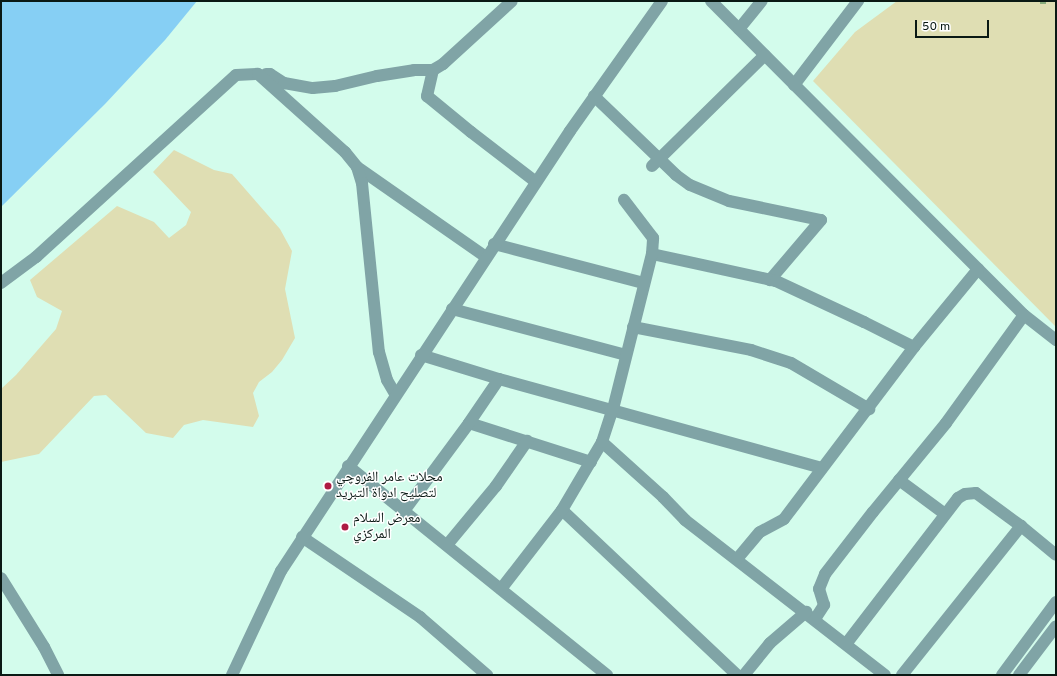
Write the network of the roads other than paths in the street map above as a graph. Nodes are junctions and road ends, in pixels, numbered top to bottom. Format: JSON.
{"nodes":[{"id":1,"x":512,"y":1,"type":"edge"},
{"id":2,"x":662,"y":1,"type":"edge"},
{"id":3,"x":711,"y":1,"type":"edge"},
{"id":4,"x":762,"y":1,"type":"edge"},
{"id":5,"x":858,"y":1,"type":"edge"},
{"id":6,"x":739,"y":29,"type":"junction"},
{"id":7,"x":765,"y":56,"type":"junction"},
{"id":8,"x":433,"y":70,"type":"junction"},
{"id":9,"x":258,"y":74,"type":"junction"},
{"id":10,"x":794,"y":85,"type":"junction"},
{"id":11,"x":594,"y":96,"type":"junction"},
{"id":12,"x":656,"y":162,"type":"junction"},
{"id":13,"x":357,"y":167,"type":"junction"},
{"id":14,"x":536,"y":182,"type":"junction"},
{"id":15,"x":624,"y":200,"type":"dead end"},
{"id":16,"x":494,"y":244,"type":"junction"},
{"id":17,"x":652,"y":254,"type":"junction"},
{"id":18,"x":486,"y":257,"type":"junction"},
{"id":19,"x":978,"y":269,"type":"junction"},
{"id":20,"x":770,"y":280,"type":"junction"},
{"id":21,"x":1,"y":283,"type":"edge"},
{"id":22,"x":644,"y":283,"type":"junction"},
{"id":23,"x":452,"y":309,"type":"junction"},
{"id":24,"x":1024,"y":315,"type":"junction"},
{"id":25,"x":633,"y":327,"type":"junction"},
{"id":26,"x":1056,"y":340,"type":"edge"},
{"id":27,"x":914,"y":347,"type":"junction"},
{"id":28,"x":421,"y":355,"type":"junction"},
{"id":29,"x":626,"y":355,"type":"junction"},
{"id":30,"x":499,"y":379,"type":"junction"},
{"id":31,"x":396,"y":394,"type":"junction"},
{"id":32,"x":613,"y":409,"type":"junction"},
{"id":33,"x":869,"y":409,"type":"junction"},
{"id":34,"x":469,"y":423,"type":"junction"},
{"id":35,"x":527,"y":441,"type":"junction"},
{"id":36,"x":602,"y":442,"type":"junction"},
{"id":37,"x":591,"y":462,"type":"junction"},
{"id":38,"x":348,"y":466,"type":"junction"},
{"id":39,"x":822,"y":468,"type":"junction"},
{"id":40,"x":899,"y":480,"type":"junction"},
{"id":41,"x":562,"y":510,"type":"junction"},
{"id":42,"x":404,"y":511,"type":"junction"},
{"id":43,"x":946,"y":514,"type":"junction"},
{"id":44,"x":1021,"y":526,"type":"junction"},
{"id":45,"x":302,"y":537,"type":"junction"},
{"id":46,"x":447,"y":545,"type":"junction"},
{"id":47,"x":1056,"y":555,"type":"edge"},
{"id":48,"x":737,"y":559,"type":"junction"},
{"id":49,"x":1,"y":578,"type":"edge"},
{"id":50,"x":501,"y":589,"type":"junction"},
{"id":51,"x":1056,"y":602,"type":"edge"},
{"id":52,"x":810,"y":616,"type":"junction"},
{"id":53,"x":1056,"y":626,"type":"edge"},
{"id":54,"x":846,"y":644,"type":"junction"},
{"id":55,"x":58,"y":675,"type":"edge"},
{"id":56,"x":232,"y":675,"type":"edge"},
{"id":57,"x":487,"y":675,"type":"edge"},
{"id":58,"x":607,"y":675,"type":"edge"},
{"id":59,"x":736,"y":675,"type":"edge"},
{"id":60,"x":744,"y":675,"type":"edge"},
{"id":61,"x":885,"y":675,"type":"edge"},
{"id":62,"x":902,"y":675,"type":"edge"},
{"id":63,"x":1002,"y":675,"type":"edge"},
{"id":64,"x":1019,"y":675,"type":"edge"}],
"edges":[{"from":1,"to":8,"type":"street"},
{"from":2,"to":11,"type":"street"},
{"from":3,"to":6,"type":"street"},
{"from":4,"to":6,"type":"street"},
{"from":5,"to":10,"type":"street"},
{"from":6,"to":7,"type":"street"},
{"from":7,"to":10,"type":"street"},
{"from":7,"to":12,"type":"street"},
{"from":8,"to":9,"type":"street"},
{"from":8,"to":14,"type":"street"},
{"from":9,"to":13,"type":"street"},
{"from":9,"to":21,"type":"street"},
{"from":10,"to":19,"type":"street"},
{"from":11,"to":12,"type":"street"},
{"from":11,"to":14,"type":"street"},
{"from":12,"to":20,"type":"street"},
{"from":13,"to":18,"type":"street"},
{"from":13,"to":31,"type":"street"},
{"from":14,"to":16,"type":"street"},
{"from":15,"to":17,"type":"street"},
{"from":16,"to":18,"type":"street"},
{"from":16,"to":22,"type":"street"},
{"from":17,"to":20,"type":"street"},
{"from":17,"to":22,"type":"street"},
{"from":18,"to":23,"type":"street"},
{"from":19,"to":24,"type":"street"},
{"from":19,"to":27,"type":"street"},
{"from":20,"to":27,"type":"street"},
{"from":22,"to":25,"type":"street"},
{"from":23,"to":28,"type":"street"},
{"from":23,"to":29,"type":"street"},
{"from":24,"to":26,"type":"street"},
{"from":24,"to":40,"type":"street"},
{"from":25,"to":29,"type":"street"},
{"from":25,"to":33,"type":"street"},
{"from":27,"to":33,"type":"street"},
{"from":28,"to":30,"type":"street"},
{"from":28,"to":31,"type":"street"},
{"from":29,"to":32,"type":"street"},
{"from":30,"to":32,"type":"street"},
{"from":30,"to":34,"type":"street"},
{"from":31,"to":38,"type":"street"},
{"from":32,"to":36,"type":"street"},
{"from":32,"to":39,"type":"street"},
{"from":33,"to":39,"type":"street"},
{"from":34,"to":35,"type":"street"},
{"from":34,"to":42,"type":"street"},
{"from":35,"to":37,"type":"street"},
{"from":35,"to":46,"type":"street"},
{"from":36,"to":37,"type":"street"},
{"from":36,"to":48,"type":"street"},
{"from":37,"to":41,"type":"street"},
{"from":38,"to":42,"type":"street"},
{"from":38,"to":45,"type":"street"},
{"from":39,"to":48,"type":"street"},
{"from":40,"to":43,"type":"street"},
{"from":40,"to":52,"type":"street"},
{"from":41,"to":50,"type":"street"},
{"from":41,"to":59,"type":"street"},
{"from":42,"to":46,"type":"street"},
{"from":43,"to":44,"type":"street"},
{"from":43,"to":54,"type":"street"},
{"from":44,"to":47,"type":"street"},
{"from":44,"to":62,"type":"street"},
{"from":45,"to":56,"type":"street"},
{"from":45,"to":57,"type":"street"},
{"from":46,"to":50,"type":"street"},
{"from":48,"to":52,"type":"street"},
{"from":49,"to":55,"type":"street"},
{"from":50,"to":58,"type":"street"},
{"from":51,"to":63,"type":"street"},
{"from":52,"to":54,"type":"street"},
{"from":52,"to":60,"type":"street"},
{"from":53,"to":64,"type":"street"},
{"from":54,"to":61,"type":"street"}]}
